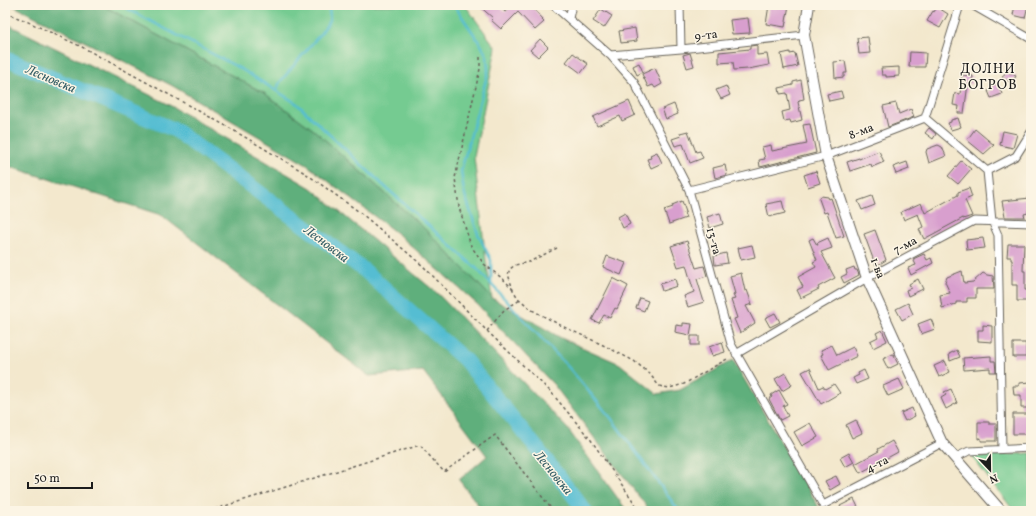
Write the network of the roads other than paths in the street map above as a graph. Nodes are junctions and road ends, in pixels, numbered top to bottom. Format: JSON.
{"nodes":[{"id":1,"x":553,"y":5,"type":"edge"},
{"id":2,"x":572,"y":5,"type":"edge"},
{"id":3,"x":680,"y":5,"type":"edge"},
{"id":4,"x":809,"y":5,"type":"edge"},
{"id":5,"x":960,"y":5,"type":"edge"},
{"id":6,"x":972,"y":5,"type":"edge"},
{"id":7,"x":569,"y":18,"type":"junction"},
{"id":8,"x":804,"y":35,"type":"junction"},
{"id":9,"x":1031,"y":39,"type":"edge"},
{"id":10,"x":681,"y":49,"type":"junction"},
{"id":11,"x":610,"y":55,"type":"junction"},
{"id":12,"x":925,"y":118,"type":"junction"},
{"id":13,"x":1031,"y":132,"type":"edge"},
{"id":14,"x":826,"y":156,"type":"junction"},
{"id":15,"x":988,"y":171,"type":"junction"},
{"id":16,"x":688,"y":190,"type":"junction"},
{"id":17,"x":992,"y":221,"type":"junction"},
{"id":18,"x":1031,"y":223,"type":"edge"},
{"id":19,"x":867,"y":278,"type":"junction"},
{"id":20,"x":736,"y":354,"type":"junction"},
{"id":21,"x":942,"y":443,"type":"junction"},
{"id":22,"x":1031,"y":448,"type":"edge"},
{"id":23,"x":1002,"y":449,"type":"junction"},
{"id":24,"x":954,"y":458,"type":"junction"},
{"id":25,"x":823,"y":504,"type":"joint"},
{"id":26,"x":1001,"y":511,"type":"edge"}],
"edges":[{"from":1,"to":7,"type":"street","name":"13-та"},
{"from":2,"to":7,"type":"street"},
{"from":3,"to":10,"type":"street"},
{"from":4,"to":8,"type":"street","name":"1-ва"},
{"from":5,"to":12,"type":"street"},
{"from":6,"to":9,"type":"street"},
{"from":7,"to":11,"type":"street","name":"13-та"},
{"from":8,"to":10,"type":"street","name":"9-та"},
{"from":8,"to":14,"type":"street","name":"1-ва"},
{"from":10,"to":11,"type":"street","name":"9-та"},
{"from":11,"to":16,"type":"street","name":"13-та"},
{"from":12,"to":14,"type":"street","name":"8-ма"},
{"from":12,"to":15,"type":"street"},
{"from":13,"to":15,"type":"street"},
{"from":14,"to":16,"type":"street","name":"8-ма"},
{"from":14,"to":19,"type":"street","name":"1-ва"},
{"from":15,"to":17,"type":"street"},
{"from":16,"to":20,"type":"street","name":"13-та"},
{"from":17,"to":18,"type":"street","name":"7-ма"},
{"from":17,"to":19,"type":"street","name":"7-ма"},
{"from":17,"to":23,"type":"street"},
{"from":19,"to":20,"type":"street","name":"7-ма"},
{"from":19,"to":21,"type":"street","name":"1-ва"},
{"from":20,"to":25,"type":"street","name":"13-та"},
{"from":21,"to":24,"type":"street","name":"1-ва"},
{"from":21,"to":25,"type":"street","name":"4-та"},
{"from":22,"to":23,"type":"street"},
{"from":23,"to":24,"type":"street"},
{"from":24,"to":26,"type":"street","name":"1-ва"}]}
